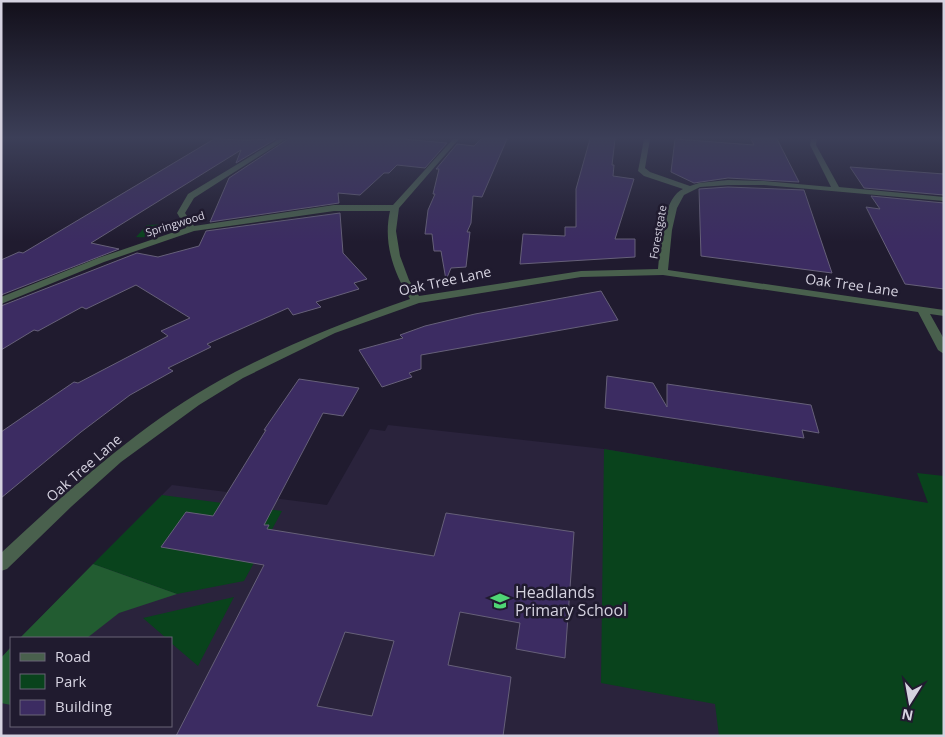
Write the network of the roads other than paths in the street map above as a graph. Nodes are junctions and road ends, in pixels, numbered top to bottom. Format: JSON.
{"nodes":[{"id":1,"x":227,"y":173,"type":"edge"},
{"id":2,"x":425,"y":173,"type":"edge"},
{"id":3,"x":646,"y":173,"type":"edge"},
{"id":4,"x":828,"y":173,"type":"edge"},
{"id":5,"x":688,"y":188,"type":"junction"},
{"id":6,"x":837,"y":191,"type":"junction"},
{"id":7,"x":944,"y":199,"type":"edge"},
{"id":8,"x":395,"y":208,"type":"junction"},
{"id":9,"x":192,"y":229,"type":"junction"},
{"id":10,"x":663,"y":272,"type":"junction"},
{"id":11,"x":416,"y":300,"type":"junction"},
{"id":12,"x":1,"y":301,"type":"edge"},
{"id":13,"x":922,"y":310,"type":"junction"},
{"id":14,"x":944,"y":313,"type":"edge"},
{"id":15,"x":944,"y":350,"type":"edge"},
{"id":16,"x":1,"y":564,"type":"edge"}],
"edges":[{"from":1,"to":9,"type":"street"},
{"from":2,"to":8,"type":"street"},
{"from":3,"to":5,"type":"street"},
{"from":4,"to":6,"type":"street"},
{"from":5,"to":6,"type":"street"},
{"from":5,"to":10,"type":"street","name":"Forestgate"},
{"from":6,"to":7,"type":"street"},
{"from":8,"to":9,"type":"street","name":"Springwood"},
{"from":8,"to":11,"type":"street"},
{"from":9,"to":12,"type":"street","name":"Springwood"},
{"from":10,"to":11,"type":"street","name":"Oak Tree Lane"},
{"from":10,"to":13,"type":"street","name":"Oak Tree Lane"},
{"from":11,"to":16,"type":"street","name":"Oak Tree Lane"},
{"from":13,"to":14,"type":"street","name":"Oak Tree Lane"},
{"from":13,"to":15,"type":"street"}]}
